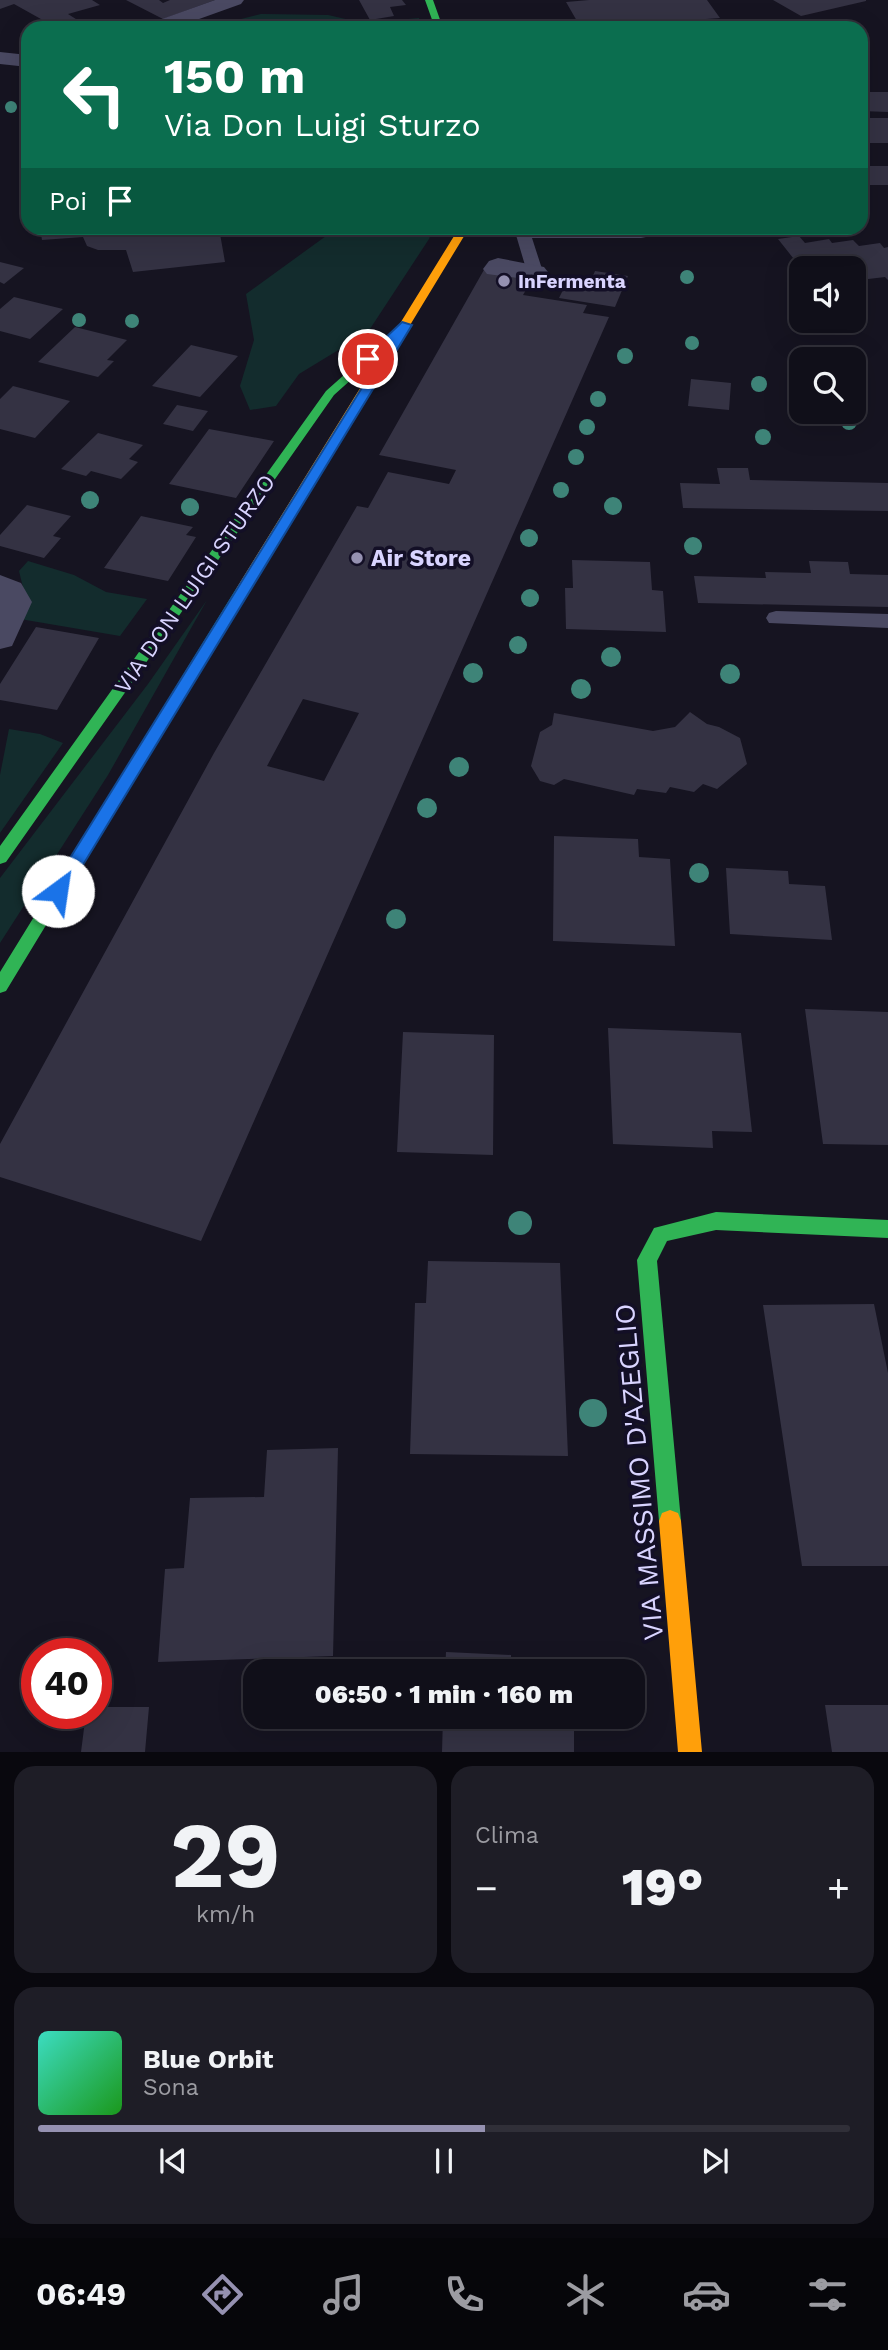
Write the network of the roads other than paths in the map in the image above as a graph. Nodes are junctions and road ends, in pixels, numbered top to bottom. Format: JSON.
{"nodes":[{"id":1,"x":234,"y":0,"type":"edge"},
{"id":2,"x":429,"y":0,"type":"edge"},
{"id":3,"x":175,"y":21,"type":"edge"},
{"id":4,"x":436,"y":21,"type":"edge"},
{"id":5,"x":0,"y":58,"type":"edge"},
{"id":6,"x":21,"y":60,"type":"edge"},
{"id":7,"x":460,"y":235,"type":"edge"},
{"id":8,"x":521,"y":235,"type":"edge"},
{"id":9,"x":496,"y":270,"type":"dead end"},
{"id":10,"x":535,"y":272,"type":"joint"},
{"id":11,"x":406,"y":325,"type":"junction"},
{"id":12,"x":0,"y":586,"type":"edge"},
{"id":13,"x":776,"y":618,"type":"dead end"},
{"id":14,"x":888,"y":621,"type":"edge"},
{"id":15,"x":0,"y":638,"type":"edge"},
{"id":16,"x":0,"y":858,"type":"edge"},
{"id":17,"x":0,"y":986,"type":"edge"},
{"id":18,"x":888,"y":1229,"type":"edge"},
{"id":19,"x":690,"y":1752,"type":"edge"}],
"edges":[{"from":1,"to":3,"type":"street"},
{"from":2,"to":4,"type":"street"},
{"from":5,"to":6,"type":"street"},
{"from":7,"to":11,"type":"street"},
{"from":8,"to":10,"type":"lane"},
{"from":9,"to":10,"type":"street"},
{"from":11,"to":16,"type":"street","name":"VIA DON LUIGI STURZO"},
{"from":11,"to":17,"type":"street"},
{"from":12,"to":15,"type":"street"},
{"from":13,"to":14,"type":"lane"},
{"from":18,"to":19,"type":"street","name":"VIA MASSIMO D'AZEGLIO"}]}
